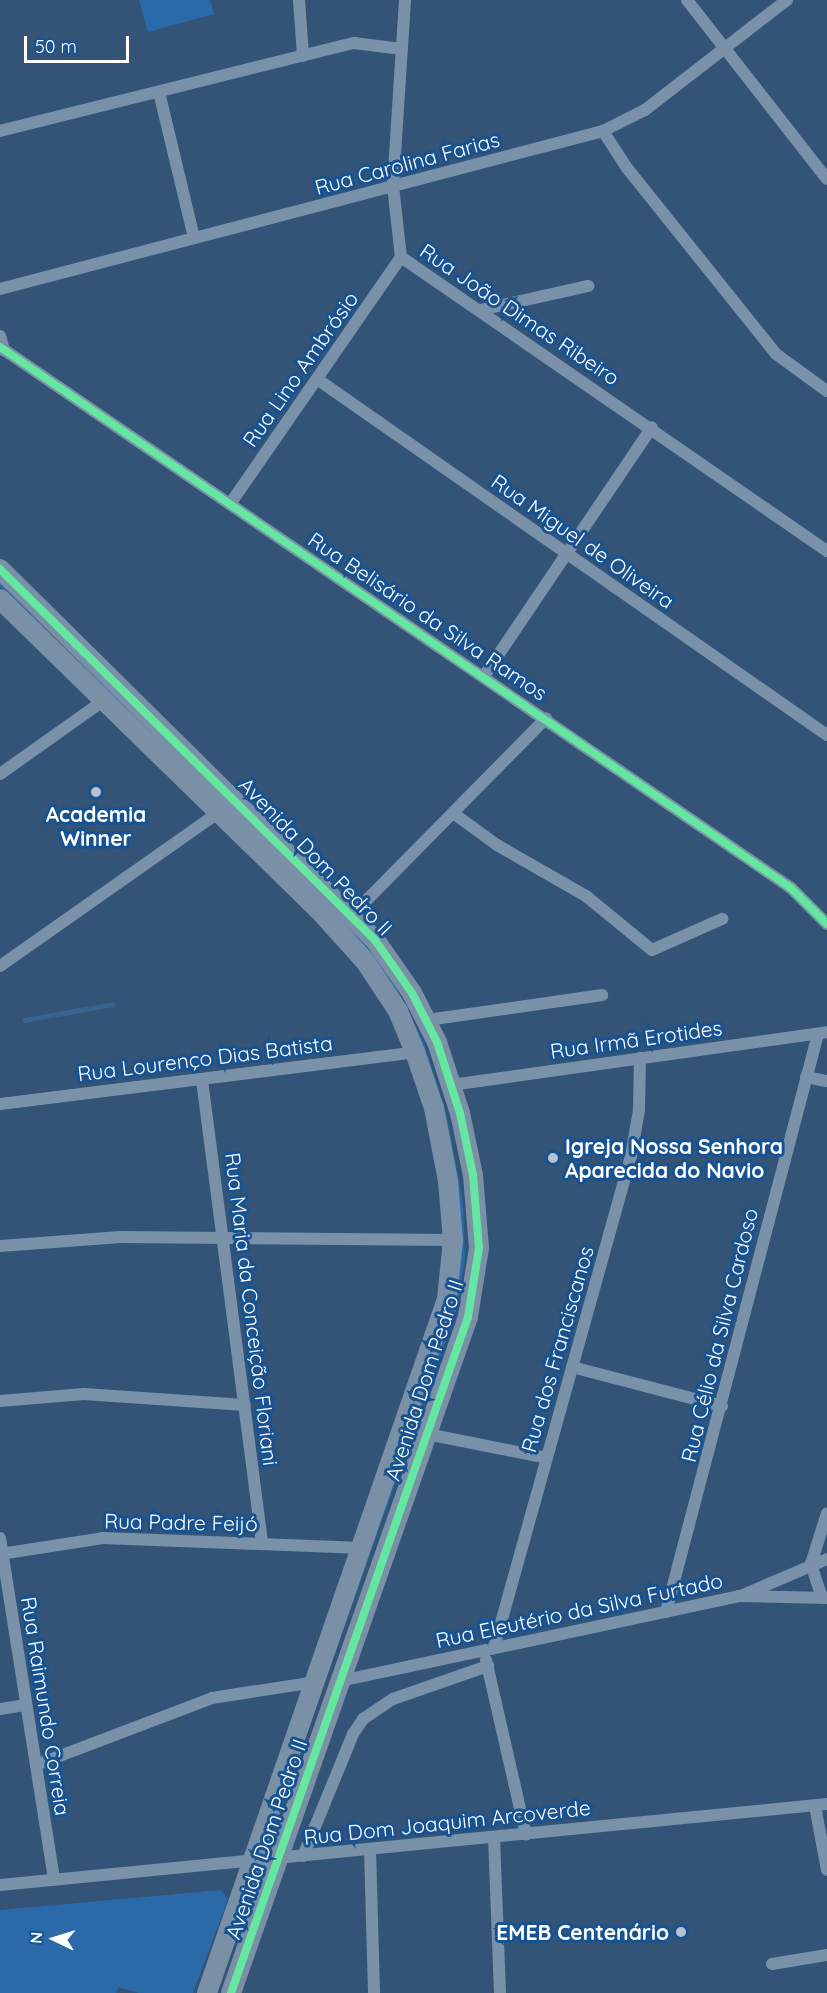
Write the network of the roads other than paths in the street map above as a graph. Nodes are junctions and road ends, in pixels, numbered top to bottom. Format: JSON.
{"nodes":[{"id":1,"x":299,"y":0,"type":"edge"},
{"id":2,"x":405,"y":0,"type":"edge"},
{"id":3,"x":687,"y":0,"type":"edge"},
{"id":4,"x":788,"y":0,"type":"edge"},
{"id":5,"x":725,"y":48,"type":"junction"},
{"id":6,"x":402,"y":49,"type":"junction"},
{"id":7,"x":303,"y":56,"type":"junction"},
{"id":8,"x":159,"y":92,"type":"junction"},
{"id":9,"x":0,"y":131,"type":"edge"},
{"id":10,"x":603,"y":131,"type":"junction"},
{"id":11,"x":827,"y":179,"type":"edge"},
{"id":12,"x":393,"y":186,"type":"junction"},
{"id":13,"x":194,"y":238,"type":"junction"},
{"id":14,"x":401,"y":257,"type":"junction"},
{"id":15,"x":588,"y":286,"type":"dead end"},
{"id":16,"x":0,"y":289,"type":"edge"},
{"id":17,"x":480,"y":310,"type":"junction"},
{"id":18,"x":0,"y":336,"type":"edge"},
{"id":19,"x":2,"y":349,"type":"edge"},
{"id":20,"x":316,"y":379,"type":"junction"},
{"id":21,"x":827,"y":391,"type":"edge"},
{"id":22,"x":652,"y":427,"type":"junction"},
{"id":23,"x":230,"y":504,"type":"junction"},
{"id":24,"x":827,"y":551,"type":"edge"},
{"id":25,"x":567,"y":554,"type":"junction"},
{"id":26,"x":0,"y":568,"type":"edge"},
{"id":27,"x":0,"y":599,"type":"edge"},
{"id":28,"x":484,"y":676,"type":"junction"},
{"id":29,"x":103,"y":701,"type":"junction"},
{"id":30,"x":546,"y":718,"type":"junction"},
{"id":31,"x":827,"y":735,"type":"edge"},
{"id":32,"x":0,"y":774,"type":"edge"},
{"id":33,"x":218,"y":813,"type":"junction"},
{"id":34,"x":453,"y":813,"type":"junction"},
{"id":35,"x":353,"y":914,"type":"junction"},
{"id":36,"x":722,"y":919,"type":"dead end"},
{"id":37,"x":827,"y":924,"type":"edge"},
{"id":38,"x":0,"y":966,"type":"edge"},
{"id":39,"x":602,"y":995,"type":"dead end"},
{"id":40,"x":427,"y":1020,"type":"junction"},
{"id":41,"x":823,"y":1033,"type":"edge"},
{"id":42,"x":416,"y":1052,"type":"junction"},
{"id":43,"x":640,"y":1059,"type":"junction"},
{"id":44,"x":806,"y":1077,"type":"junction"},
{"id":45,"x":202,"y":1080,"type":"junction"},
{"id":46,"x":827,"y":1081,"type":"edge"},
{"id":47,"x":451,"y":1085,"type":"junction"},
{"id":48,"x":0,"y":1104,"type":"edge"},
{"id":49,"x":223,"y":1238,"type":"junction"},
{"id":50,"x":453,"y":1240,"type":"junction"},
{"id":51,"x":0,"y":1246,"type":"edge"},
{"id":52,"x":572,"y":1367,"type":"junction"},
{"id":53,"x":0,"y":1401,"type":"edge"},
{"id":54,"x":244,"y":1405,"type":"junction"},
{"id":55,"x":722,"y":1406,"type":"junction"},
{"id":56,"x":427,"y":1434,"type":"junction"},
{"id":57,"x":547,"y":1458,"type":"junction"},
{"id":58,"x":827,"y":1513,"type":"edge"},
{"id":59,"x":0,"y":1538,"type":"edge"},
{"id":60,"x":262,"y":1543,"type":"junction"},
{"id":61,"x":362,"y":1548,"type":"junction"},
{"id":62,"x":1,"y":1554,"type":"edge"},
{"id":63,"x":827,"y":1559,"type":"edge"},
{"id":64,"x":811,"y":1564,"type":"junction"},
{"id":65,"x":739,"y":1596,"type":"junction"},
{"id":66,"x":824,"y":1598,"type":"edge"},
{"id":67,"x":666,"y":1612,"type":"junction"},
{"id":68,"x":489,"y":1649,"type":"junction"},
{"id":69,"x":488,"y":1666,"type":"junction"},
{"id":70,"x":340,"y":1680,"type":"junction"},
{"id":71,"x":315,"y":1682,"type":"junction"},
{"id":72,"x":26,"y":1705,"type":"junction"},
{"id":73,"x":0,"y":1709,"type":"edge"},
{"id":74,"x":36,"y":1766,"type":"junction"},
{"id":75,"x":821,"y":1805,"type":"edge"},
{"id":76,"x":526,"y":1834,"type":"junction"},
{"id":77,"x":494,"y":1837,"type":"junction"},
{"id":78,"x":370,"y":1849,"type":"junction"},
{"id":79,"x":303,"y":1856,"type":"junction"},
{"id":80,"x":278,"y":1858,"type":"junction"},
{"id":81,"x":253,"y":1861,"type":"junction"},
{"id":82,"x":827,"y":1870,"type":"edge"},
{"id":83,"x":54,"y":1880,"type":"junction"},
{"id":84,"x":0,"y":1885,"type":"edge"},
{"id":85,"x":827,"y":1955,"type":"edge"},
{"id":86,"x":772,"y":1964,"type":"dead end"},
{"id":87,"x":207,"y":1993,"type":"edge"},
{"id":88,"x":231,"y":1993,"type":"edge"},
{"id":89,"x":374,"y":1993,"type":"edge"},
{"id":90,"x":500,"y":1993,"type":"edge"}],
"edges":[{"from":1,"to":7,"type":"street"},
{"from":2,"to":6,"type":"street","name":"Rua João Dimas Ribeiro"},
{"from":3,"to":5,"type":"street"},
{"from":4,"to":5,"type":"street","name":"Rua Carolina Farias"},
{"from":5,"to":10,"type":"street","name":"Rua Carolina Farias"},
{"from":5,"to":11,"type":"street"},
{"from":6,"to":7,"type":"street"},
{"from":6,"to":12,"type":"street","name":"Rua João Dimas Ribeiro"},
{"from":7,"to":8,"type":"street"},
{"from":8,"to":9,"type":"street"},
{"from":8,"to":13,"type":"street"},
{"from":10,"to":12,"type":"street","name":"Rua Carolina Farias"},
{"from":10,"to":21,"type":"street"},
{"from":12,"to":13,"type":"street","name":"Rua Carolina Farias"},
{"from":12,"to":14,"type":"street","name":"Rua João Dimas Ribeiro"},
{"from":13,"to":16,"type":"street","name":"Rua Carolina Farias"},
{"from":14,"to":17,"type":"street","name":"Rua João Dimas Ribeiro"},
{"from":14,"to":20,"type":"street","name":"Rua Lino Ambrósio"},
{"from":15,"to":17,"type":"street"},
{"from":17,"to":22,"type":"street","name":"Rua João Dimas Ribeiro"},
{"from":18,"to":19,"type":"street"},
{"from":19,"to":23,"type":"street","name":"Rua Belisário da Silva Ramos"},
{"from":20,"to":23,"type":"street","name":"Rua Lino Ambrósio"},
{"from":20,"to":25,"type":"street","name":"Rua Miguel de Oliveira"},
{"from":22,"to":24,"type":"street","name":"Rua João Dimas Ribeiro"},
{"from":22,"to":25,"type":"street"},
{"from":23,"to":28,"type":"street","name":"Rua Belisário da Silva Ramos"},
{"from":25,"to":28,"type":"street"},
{"from":25,"to":31,"type":"street","name":"Rua Miguel de Oliveira"},
{"from":26,"to":35,"type":"main road","name":"Avenida Dom Pedro II"},
{"from":27,"to":29,"type":"main road","name":"Avenida Dom Pedro II"},
{"from":28,"to":30,"type":"street","name":"Rua Belisário da Silva Ramos"},
{"from":29,"to":32,"type":"street"},
{"from":29,"to":33,"type":"main road","name":"Avenida Dom Pedro II"},
{"from":30,"to":34,"type":"street"},
{"from":30,"to":37,"type":"street","name":"Rua Belisário da Silva Ramos"},
{"from":33,"to":38,"type":"street"},
{"from":33,"to":42,"type":"main road","name":"Avenida Dom Pedro II"},
{"from":34,"to":35,"type":"street"},
{"from":34,"to":36,"type":"street"},
{"from":35,"to":40,"type":"main road","name":"Avenida Dom Pedro II"},
{"from":39,"to":40,"type":"street"},
{"from":40,"to":47,"type":"main road","name":"Avenida Dom Pedro II"},
{"from":41,"to":43,"type":"street","name":"Rua Irmã Erotides"},
{"from":41,"to":44,"type":"street","name":"Rua Célio da Silva Cardoso"},
{"from":42,"to":45,"type":"street","name":"Rua Lourenço Dias Batista"},
{"from":42,"to":50,"type":"main road","name":"Avenida Dom Pedro II"},
{"from":43,"to":47,"type":"street","name":"Rua Irmã Erotides"},
{"from":43,"to":52,"type":"street","name":"Rua dos Franciscanos"},
{"from":44,"to":46,"type":"street"},
{"from":44,"to":55,"type":"street","name":"Rua Célio da Silva Cardoso"},
{"from":45,"to":48,"type":"street","name":"Rua Lourenço Dias Batista"},
{"from":45,"to":49,"type":"street","name":"Rua Maria da Conceição Floriani"},
{"from":47,"to":56,"type":"main road","name":"Avenida Dom Pedro II"},
{"from":49,"to":50,"type":"street"},
{"from":49,"to":51,"type":"street"},
{"from":49,"to":54,"type":"street","name":"Rua Maria da Conceição Floriani"},
{"from":50,"to":61,"type":"main road","name":"Avenida Dom Pedro II"},
{"from":52,"to":55,"type":"street"},
{"from":52,"to":57,"type":"street","name":"Rua dos Franciscanos"},
{"from":53,"to":54,"type":"street"},
{"from":54,"to":60,"type":"street","name":"Rua Maria da Conceição Floriani"},
{"from":55,"to":67,"type":"street","name":"Rua Célio da Silva Cardoso"},
{"from":56,"to":57,"type":"street"},
{"from":56,"to":70,"type":"main road","name":"Avenida Dom Pedro II"},
{"from":57,"to":68,"type":"street","name":"Rua dos Franciscanos"},
{"from":58,"to":64,"type":"street"},
{"from":59,"to":62,"type":"street","name":"Rua Raimundo Correia"},
{"from":60,"to":61,"type":"street","name":"Rua Padre Feijó"},
{"from":60,"to":62,"type":"street","name":"Rua Padre Feijó"},
{"from":61,"to":71,"type":"main road","name":"Avenida Dom Pedro II"},
{"from":62,"to":72,"type":"street","name":"Rua Raimundo Correia"},
{"from":63,"to":64,"type":"street"},
{"from":64,"to":65,"type":"street"},
{"from":64,"to":66,"type":"street"},
{"from":65,"to":66,"type":"street","name":"Rua Eleutério da Silva Furtado"},
{"from":65,"to":67,"type":"street","name":"Rua Eleutério da Silva Furtado"},
{"from":67,"to":68,"type":"street","name":"Rua Eleutério da Silva Furtado"},
{"from":68,"to":69,"type":"street","name":"Rua dos Franciscanos"},
{"from":68,"to":70,"type":"street","name":"Rua Eleutério da Silva Furtado"},
{"from":69,"to":76,"type":"street","name":"Rua dos Franciscanos"},
{"from":69,"to":79,"type":"street"},
{"from":70,"to":80,"type":"main road","name":"Avenida Dom Pedro II"},
{"from":71,"to":74,"type":"street"},
{"from":71,"to":81,"type":"main road","name":"Avenida Dom Pedro II"},
{"from":72,"to":73,"type":"street"},
{"from":72,"to":74,"type":"street","name":"Rua Raimundo Correia"},
{"from":74,"to":83,"type":"street","name":"Rua Raimundo Correia"},
{"from":75,"to":76,"type":"street","name":"Rua Dom Joaquim Arcoverde"},
{"from":75,"to":82,"type":"street"},
{"from":76,"to":77,"type":"street","name":"Rua Dom Joaquim Arcoverde"},
{"from":77,"to":78,"type":"street","name":"Rua Dom Joaquim Arcoverde"},
{"from":77,"to":90,"type":"street"},
{"from":78,"to":79,"type":"street","name":"Rua Dom Joaquim Arcoverde"},
{"from":78,"to":89,"type":"street"},
{"from":79,"to":80,"type":"street","name":"Rua Dom Joaquim Arcoverde"},
{"from":80,"to":81,"type":"street","name":"Rua Dom Joaquim Arcoverde"},
{"from":80,"to":88,"type":"main road","name":"Avenida Dom Pedro II"},
{"from":81,"to":83,"type":"street","name":"Rua Dom Joaquim Arcoverde"},
{"from":81,"to":87,"type":"main road","name":"Avenida Dom Pedro II"},
{"from":83,"to":84,"type":"street","name":"Rua Dom Joaquim Arcoverde"},
{"from":85,"to":86,"type":"street"}]}
